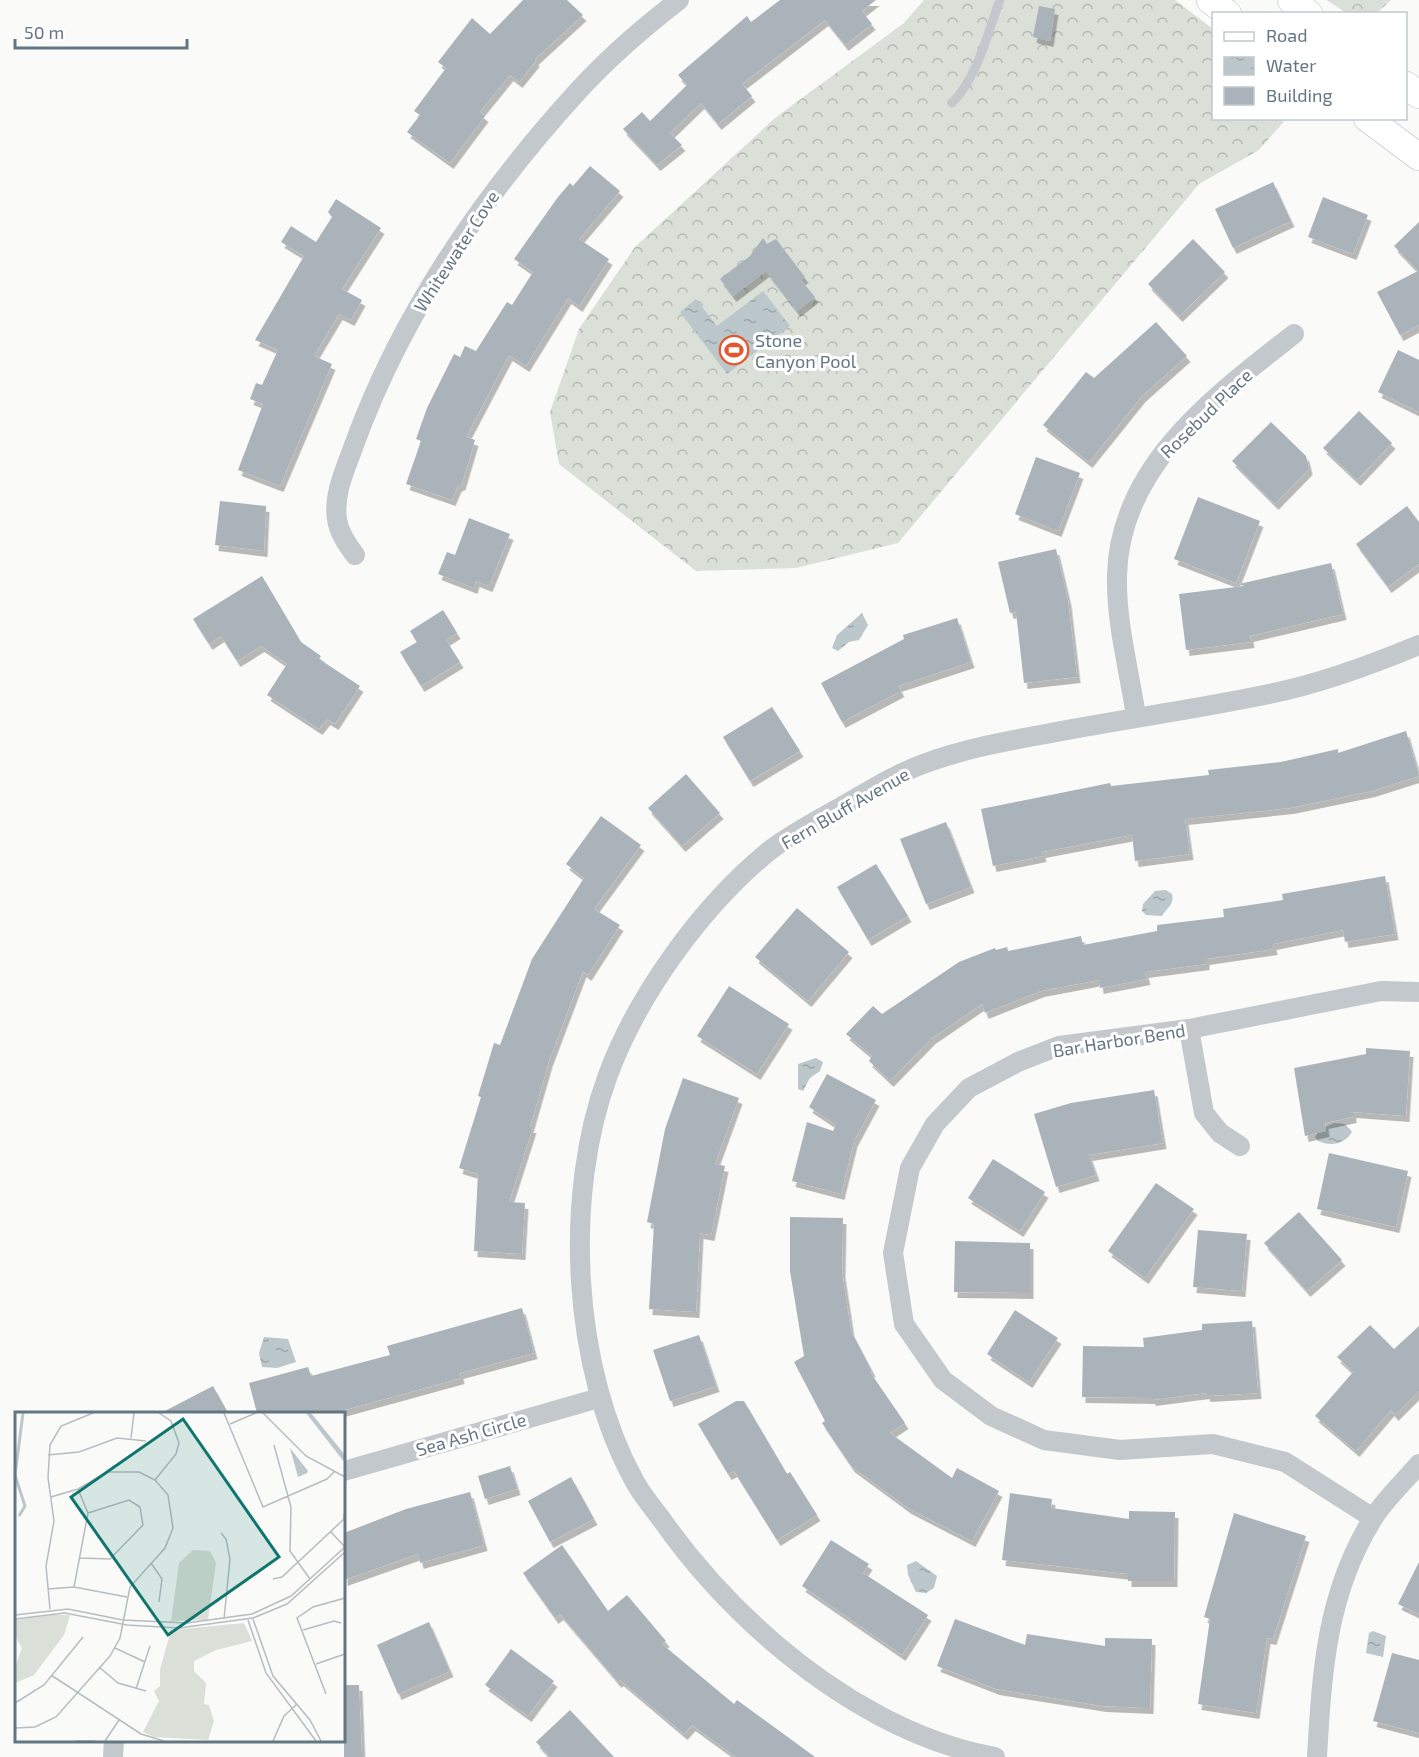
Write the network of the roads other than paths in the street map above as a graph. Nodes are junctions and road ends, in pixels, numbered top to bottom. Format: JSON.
{"nodes":[{"id":1,"x":680,"y":0,"type":"edge"},
{"id":2,"x":1000,"y":0,"type":"edge"},
{"id":3,"x":1210,"y":0,"type":"edge"},
{"id":4,"x":1291,"y":0,"type":"edge"},
{"id":5,"x":1225,"y":12,"type":"edge"},
{"id":6,"x":1306,"y":12,"type":"edge"},
{"id":7,"x":1407,"y":86,"type":"edge"},
{"id":8,"x":1419,"y":95,"type":"edge"},
{"id":9,"x":952,"y":103,"type":"dead end"},
{"id":10,"x":1370,"y":120,"type":"edge"},
{"id":11,"x":1419,"y":157,"type":"edge"},
{"id":12,"x":1294,"y":334,"type":"dead end"},
{"id":13,"x":355,"y":555,"type":"dead end"},
{"id":14,"x":1419,"y":645,"type":"edge"},
{"id":15,"x":1136,"y":716,"type":"junction"},
{"id":16,"x":1419,"y":992,"type":"edge"},
{"id":17,"x":1189,"y":1029,"type":"junction"},
{"id":18,"x":1240,"y":1146,"type":"dead end"},
{"id":19,"x":599,"y":1398,"type":"junction"},
{"id":20,"x":1419,"y":1464,"type":"edge"},
{"id":21,"x":345,"y":1471,"type":"edge"},
{"id":22,"x":1373,"y":1518,"type":"junction"},
{"id":23,"x":114,"y":1742,"type":"edge"},
{"id":24,"x":113,"y":1757,"type":"edge"},
{"id":25,"x":994,"y":1757,"type":"edge"},
{"id":26,"x":1317,"y":1757,"type":"edge"}],
"edges":[{"from":1,"to":13,"type":"street","name":"Whitewater Cove"},
{"from":2,"to":9,"type":"lane"},
{"from":3,"to":5,"type":"street"},
{"from":4,"to":6,"type":"street"},
{"from":7,"to":8,"type":"street"},
{"from":10,"to":11,"type":"street"},
{"from":12,"to":15,"type":"street","name":"Rosebud Place"},
{"from":14,"to":15,"type":"street","name":"Fern Bluff Avenue"},
{"from":15,"to":19,"type":"street","name":"Fern Bluff Avenue"},
{"from":16,"to":17,"type":"street","name":"Bar Harbor Bend"},
{"from":17,"to":18,"type":"street"},
{"from":17,"to":22,"type":"street","name":"Bar Harbor Bend"},
{"from":19,"to":21,"type":"street","name":"Sea Ash Circle"},
{"from":19,"to":25,"type":"street","name":"Fern Bluff Avenue"},
{"from":20,"to":22,"type":"street"},
{"from":22,"to":26,"type":"street"},
{"from":23,"to":24,"type":"street"}]}
